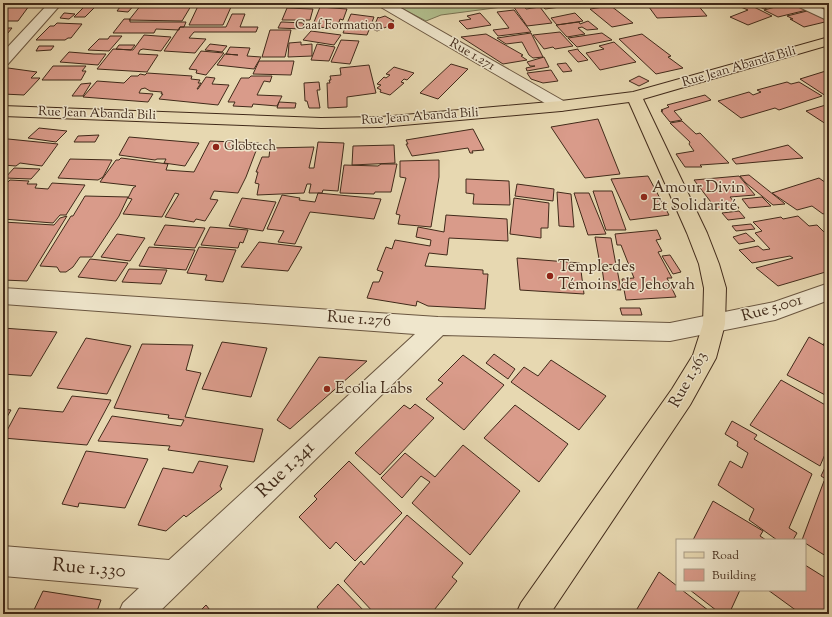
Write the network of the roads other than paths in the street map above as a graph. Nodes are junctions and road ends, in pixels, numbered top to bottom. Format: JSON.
{"nodes":[{"id":1,"x":56,"y":3,"type":"edge"},
{"id":2,"x":384,"y":3,"type":"edge"},
{"id":3,"x":802,"y":3,"type":"edge"},
{"id":4,"x":829,"y":17,"type":"edge"},
{"id":5,"x":829,"y":41,"type":"edge"},
{"id":6,"x":3,"y":61,"type":"edge"},
{"id":7,"x":634,"y":97,"type":"junction"},
{"id":8,"x":561,"y":106,"type":"junction"},
{"id":9,"x":3,"y":111,"type":"edge"},
{"id":10,"x":829,"y":291,"type":"edge"},
{"id":11,"x":3,"y":296,"type":"edge"},
{"id":12,"x":714,"y":324,"type":"junction"},
{"id":13,"x":438,"y":326,"type":"junction"},
{"id":14,"x":3,"y":561,"type":"edge"},
{"id":15,"x":174,"y":576,"type":"junction"},
{"id":16,"x":134,"y":614,"type":"edge"},
{"id":17,"x":532,"y":614,"type":"edge"}],
"edges":[{"from":1,"to":6,"type":"street"},
{"from":2,"to":8,"type":"street","name":"Rue 1.271"},
{"from":3,"to":4,"type":"street"},
{"from":5,"to":7,"type":"main road","name":"Rue Jean Abanda Bili"},
{"from":7,"to":8,"type":"main road","name":"Rue Jean Abanda Bili"},
{"from":7,"to":12,"type":"main road","name":"Rue 1.363"},
{"from":8,"to":9,"type":"main road","name":"Rue Jean Abanda Bili"},
{"from":10,"to":12,"type":"street","name":"Rue 5.001"},
{"from":11,"to":13,"type":"street","name":"Rue 1.276"},
{"from":12,"to":13,"type":"street","name":"Rue 1.276"},
{"from":12,"to":17,"type":"main road","name":"Rue 1.363"},
{"from":13,"to":15,"type":"street","name":"Rue 1.341"},
{"from":14,"to":15,"type":"street","name":"Rue 1.330"},
{"from":15,"to":16,"type":"street","name":"Rue 1.341"}]}
